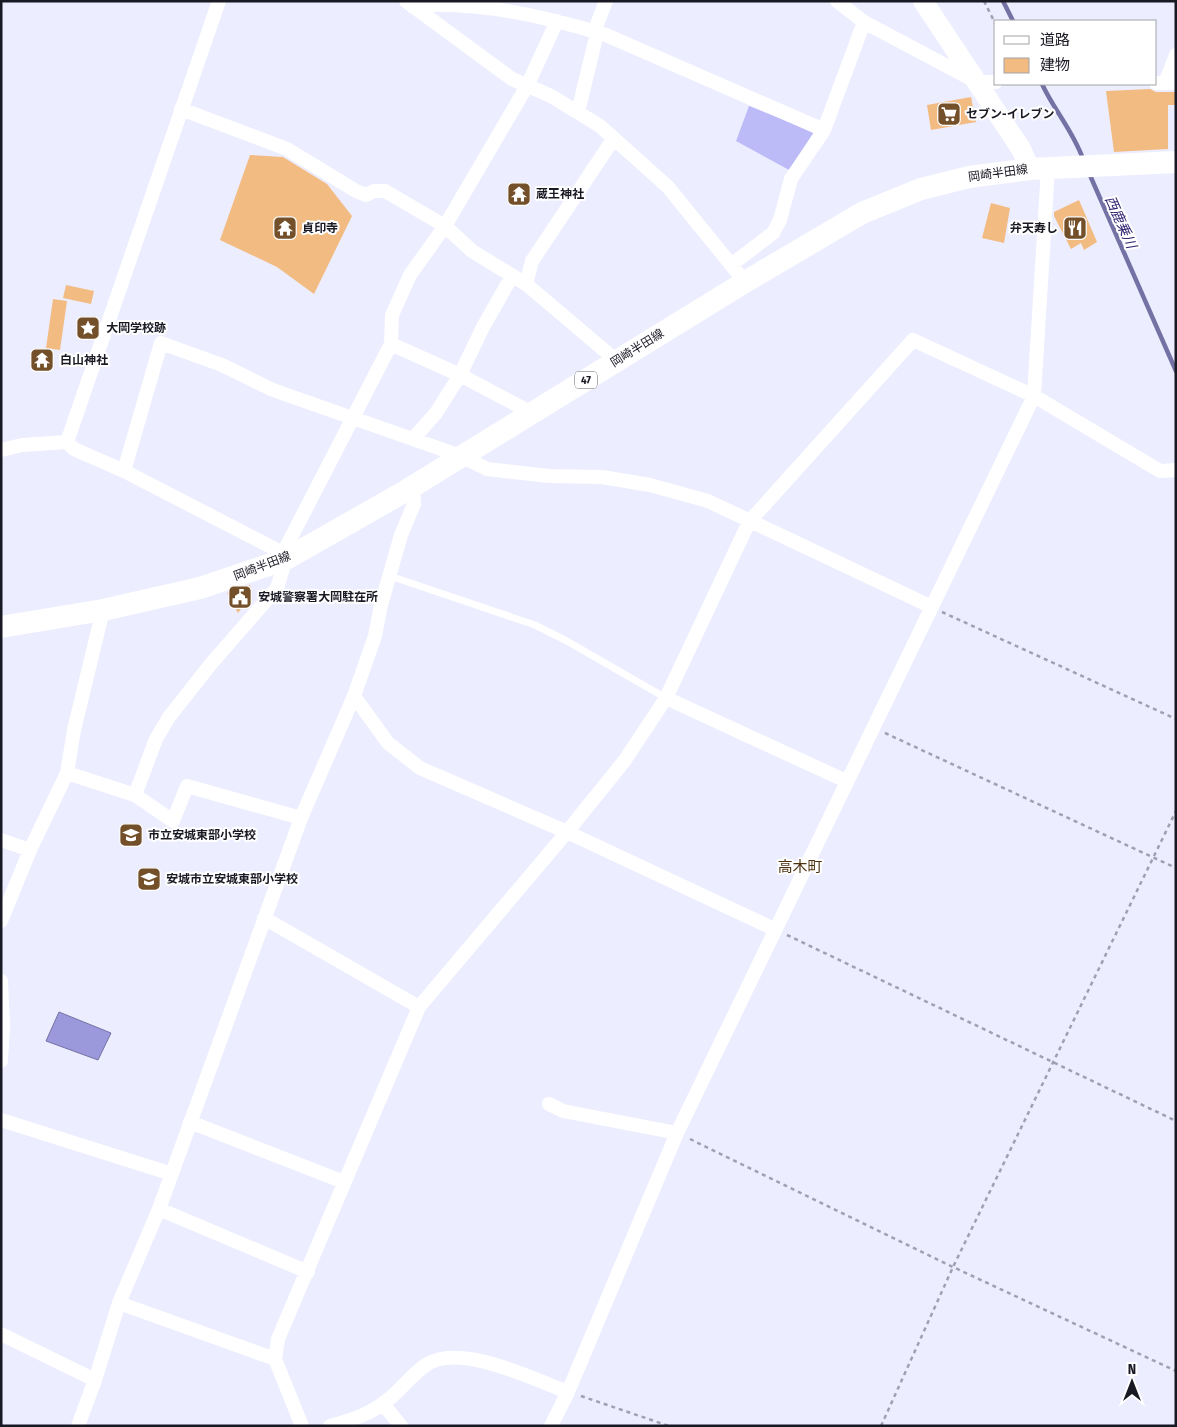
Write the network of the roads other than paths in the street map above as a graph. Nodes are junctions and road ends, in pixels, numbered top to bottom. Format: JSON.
{"nodes":[{"id":1,"x":219,"y":1,"type":"edge"},
{"id":2,"x":606,"y":1,"type":"edge"},
{"id":3,"x":837,"y":1,"type":"edge"},
{"id":4,"x":923,"y":1,"type":"edge"},
{"id":5,"x":409,"y":4,"type":"edge"},
{"id":6,"x":557,"y":21,"type":"junction"},
{"id":7,"x":864,"y":22,"type":"junction"},
{"id":8,"x":596,"y":32,"type":"junction"},
{"id":9,"x":1176,"y":55,"type":"edge"},
{"id":10,"x":986,"y":82,"type":"edge"},
{"id":11,"x":1166,"y":83,"type":"edge"},
{"id":12,"x":527,"y":86,"type":"junction"},
{"id":13,"x":181,"y":109,"type":"junction"},
{"id":14,"x":578,"y":112,"type":"junction"},
{"id":15,"x":824,"y":130,"type":"junction"},
{"id":16,"x":614,"y":138,"type":"junction"},
{"id":17,"x":1176,"y":162,"type":"edge"},
{"id":18,"x":1039,"y":168,"type":"junction"},
{"id":19,"x":445,"y":226,"type":"junction"},
{"id":20,"x":738,"y":274,"type":"junction"},
{"id":21,"x":512,"y":276,"type":"junction"},
{"id":22,"x":526,"y":284,"type":"junction"},
{"id":23,"x":391,"y":344,"type":"junction"},
{"id":24,"x":617,"y":361,"type":"junction"},
{"id":25,"x":460,"y":375,"type":"junction"},
{"id":26,"x":1034,"y":396,"type":"junction"},
{"id":27,"x":532,"y":413,"type":"junction"},
{"id":28,"x":353,"y":416,"type":"junction"},
{"id":29,"x":413,"y":439,"type":"junction"},
{"id":30,"x":66,"y":442,"type":"junction"},
{"id":31,"x":1,"y":450,"type":"edge"},
{"id":32,"x":461,"y":456,"type":"junction"},
{"id":33,"x":1176,"y":470,"type":"edge"},
{"id":34,"x":124,"y":471,"type":"junction"},
{"id":35,"x":413,"y":486,"type":"junction"},
{"id":36,"x":750,"y":522,"type":"junction"},
{"id":37,"x":285,"y":556,"type":"junction"},
{"id":38,"x":390,"y":576,"type":"junction"},
{"id":39,"x":932,"y":607,"type":"junction"},
{"id":40,"x":103,"y":610,"type":"junction"},
{"id":41,"x":1,"y":627,"type":"edge"},
{"id":42,"x":354,"y":696,"type":"junction"},
{"id":43,"x":666,"y":698,"type":"junction"},
{"id":44,"x":67,"y":773,"type":"junction"},
{"id":45,"x":846,"y":781,"type":"junction"},
{"id":46,"x":135,"y":795,"type":"junction"},
{"id":47,"x":302,"y":818,"type":"junction"},
{"id":48,"x":568,"y":832,"type":"junction"},
{"id":49,"x":1,"y":840,"type":"edge"},
{"id":50,"x":30,"y":850,"type":"junction"},
{"id":51,"x":264,"y":918,"type":"junction"},
{"id":52,"x":1,"y":921,"type":"edge"},
{"id":53,"x":774,"y":929,"type":"junction"},
{"id":54,"x":1,"y":981,"type":"edge"},
{"id":55,"x":419,"y":1007,"type":"junction"},
{"id":56,"x":1,"y":1061,"type":"edge"},
{"id":57,"x":549,"y":1104,"type":"dead end"},
{"id":58,"x":1,"y":1120,"type":"edge"},
{"id":59,"x":190,"y":1122,"type":"junction"},
{"id":60,"x":676,"y":1133,"type":"junction"},
{"id":61,"x":172,"y":1174,"type":"junction"},
{"id":62,"x":344,"y":1182,"type":"junction"},
{"id":63,"x":160,"y":1209,"type":"junction"},
{"id":64,"x":308,"y":1272,"type":"junction"},
{"id":65,"x":119,"y":1303,"type":"junction"},
{"id":66,"x":1,"y":1334,"type":"edge"},
{"id":67,"x":275,"y":1358,"type":"junction"},
{"id":68,"x":95,"y":1380,"type":"junction"},
{"id":69,"x":568,"y":1392,"type":"junction"},
{"id":70,"x":383,"y":1404,"type":"junction"},
{"id":71,"x":78,"y":1426,"type":"edge"},
{"id":72,"x":302,"y":1426,"type":"edge"},
{"id":73,"x":330,"y":1426,"type":"edge"},
{"id":74,"x":401,"y":1426,"type":"edge"},
{"id":75,"x":551,"y":1426,"type":"edge"}],
"edges":[{"from":1,"to":13,"type":"street"},
{"from":2,"to":8,"type":"street"},
{"from":3,"to":7,"type":"street"},
{"from":4,"to":10,"type":"street"},
{"from":5,"to":6,"type":"street"},
{"from":5,"to":12,"type":"street"},
{"from":6,"to":8,"type":"street"},
{"from":6,"to":12,"type":"street"},
{"from":7,"to":10,"type":"street"},
{"from":7,"to":15,"type":"street"},
{"from":8,"to":14,"type":"street"},
{"from":8,"to":15,"type":"street"},
{"from":9,"to":11,"type":"street"},
{"from":10,"to":18,"type":"street"},
{"from":12,"to":14,"type":"street"},
{"from":12,"to":19,"type":"street"},
{"from":13,"to":19,"type":"street"},
{"from":13,"to":30,"type":"street"},
{"from":14,"to":16,"type":"street"},
{"from":15,"to":20,"type":"street"},
{"from":16,"to":20,"type":"street"},
{"from":16,"to":22,"type":"street"},
{"from":17,"to":18,"type":"main road","name":"岡崎半田線","number":"47"},
{"from":18,"to":20,"type":"main road","name":"岡崎半田線","number":"47"},
{"from":18,"to":26,"type":"street"},
{"from":19,"to":21,"type":"street"},
{"from":19,"to":23,"type":"street"},
{"from":20,"to":24,"type":"main road","name":"岡崎半田線","number":"47"},
{"from":21,"to":22,"type":"street"},
{"from":21,"to":25,"type":"street"},
{"from":22,"to":24,"type":"street"},
{"from":23,"to":25,"type":"street"},
{"from":23,"to":28,"type":"street"},
{"from":24,"to":27,"type":"main road","name":"岡崎半田線","number":"47"},
{"from":25,"to":27,"type":"street"},
{"from":25,"to":29,"type":"street"},
{"from":26,"to":33,"type":"street"},
{"from":26,"to":36,"type":"street"},
{"from":26,"to":39,"type":"street"},
{"from":27,"to":32,"type":"main road","name":"岡崎半田線","number":"47"},
{"from":28,"to":29,"type":"street"},
{"from":28,"to":34,"type":"street"},
{"from":28,"to":37,"type":"street"},
{"from":29,"to":32,"type":"street"},
{"from":30,"to":31,"type":"street"},
{"from":30,"to":34,"type":"street"},
{"from":32,"to":35,"type":"main road","name":"岡崎半田線","number":"47"},
{"from":32,"to":36,"type":"street"},
{"from":34,"to":37,"type":"street"},
{"from":35,"to":37,"type":"main road","name":"岡崎半田線","number":"47"},
{"from":35,"to":38,"type":"street"},
{"from":36,"to":39,"type":"street"},
{"from":36,"to":43,"type":"street"},
{"from":37,"to":40,"type":"main road","name":"岡崎半田線","number":"47"},
{"from":37,"to":46,"type":"street"},
{"from":38,"to":42,"type":"street"},
{"from":38,"to":43,"type":"lane"},
{"from":39,"to":45,"type":"street"},
{"from":40,"to":41,"type":"main road","name":"岡崎半田線","number":"47"},
{"from":40,"to":44,"type":"street"},
{"from":42,"to":47,"type":"street"},
{"from":42,"to":48,"type":"street"},
{"from":43,"to":45,"type":"street"},
{"from":43,"to":48,"type":"street"},
{"from":44,"to":46,"type":"street"},
{"from":44,"to":50,"type":"street"},
{"from":45,"to":53,"type":"street"},
{"from":46,"to":47,"type":"street"},
{"from":47,"to":51,"type":"street"},
{"from":48,"to":53,"type":"street"},
{"from":48,"to":55,"type":"street"},
{"from":49,"to":50,"type":"street"},
{"from":50,"to":52,"type":"street"},
{"from":51,"to":55,"type":"street"},
{"from":51,"to":59,"type":"street"},
{"from":53,"to":60,"type":"street"},
{"from":54,"to":56,"type":"street"},
{"from":55,"to":62,"type":"street"},
{"from":57,"to":60,"type":"street"},
{"from":58,"to":61,"type":"street"},
{"from":59,"to":61,"type":"street"},
{"from":59,"to":62,"type":"street"},
{"from":60,"to":69,"type":"street"},
{"from":61,"to":63,"type":"street"},
{"from":62,"to":64,"type":"street"},
{"from":63,"to":64,"type":"street"},
{"from":63,"to":65,"type":"street"},
{"from":64,"to":67,"type":"street"},
{"from":65,"to":67,"type":"street"},
{"from":65,"to":68,"type":"street"},
{"from":66,"to":68,"type":"street"},
{"from":67,"to":72,"type":"street"},
{"from":68,"to":71,"type":"street"},
{"from":69,"to":70,"type":"street"},
{"from":69,"to":75,"type":"street"},
{"from":70,"to":73,"type":"street"},
{"from":70,"to":74,"type":"street"}]}
